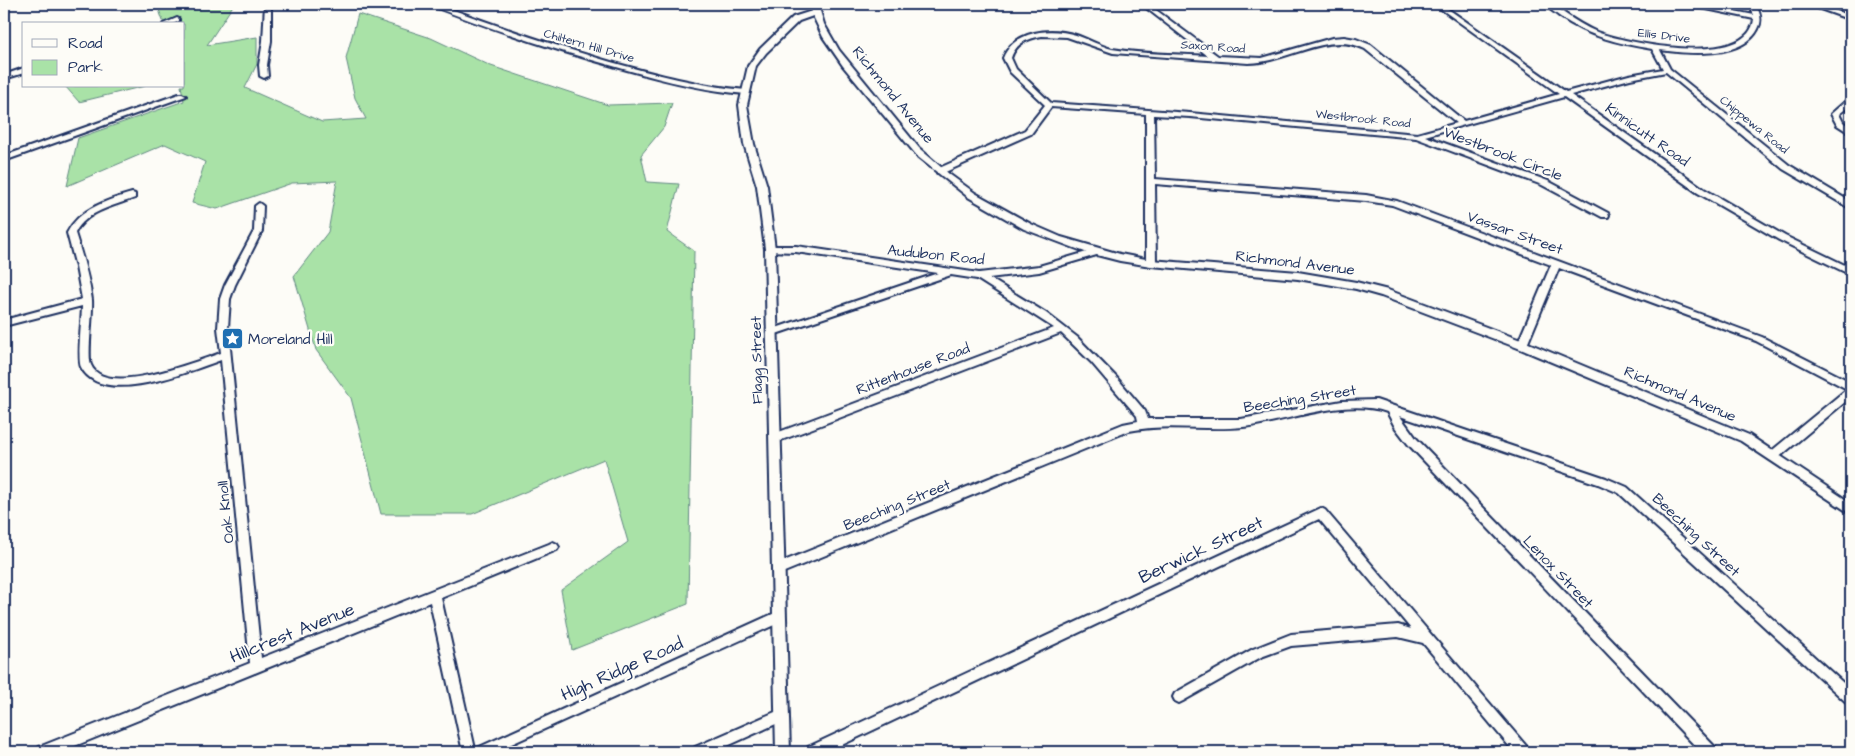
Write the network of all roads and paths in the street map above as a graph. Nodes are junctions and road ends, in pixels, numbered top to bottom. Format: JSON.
{"nodes":[{"id":1,"x":268,"y":4,"type":"edge"},
{"id":2,"x":431,"y":4,"type":"edge"},
{"id":3,"x":718,"y":4,"type":"edge"},
{"id":4,"x":728,"y":4,"type":"edge"},
{"id":5,"x":754,"y":4,"type":"edge"},
{"id":6,"x":1144,"y":4,"type":"edge"},
{"id":7,"x":1437,"y":4,"type":"edge"},
{"id":8,"x":1547,"y":4,"type":"edge"},
{"id":9,"x":1692,"y":4,"type":"edge"},
{"id":10,"x":1752,"y":4,"type":"edge"},
{"id":11,"x":1810,"y":4,"type":"edge"},
{"id":12,"x":765,"y":5,"type":"dead end"},
{"id":13,"x":815,"y":8,"type":"edge"},
{"id":14,"x":1757,"y":18,"type":"junction"},
{"id":15,"x":1851,"y":18,"type":"edge"},
{"id":16,"x":177,"y":20,"type":"dead end"},
{"id":17,"x":172,"y":22,"type":"edge"},
{"id":18,"x":1654,"y":48,"type":"junction"},
{"id":19,"x":1217,"y":58,"type":"junction"},
{"id":20,"x":1667,"y":70,"type":"junction"},
{"id":21,"x":22,"y":71,"type":"edge"},
{"id":22,"x":264,"y":76,"type":"dead end"},
{"id":23,"x":4,"y":77,"type":"edge"},
{"id":24,"x":746,"y":92,"type":"junction"},
{"id":25,"x":1566,"y":95,"type":"junction"},
{"id":26,"x":182,"y":96,"type":"dead end"},
{"id":27,"x":1851,"y":101,"type":"edge"},
{"id":28,"x":1048,"y":105,"type":"junction"},
{"id":29,"x":1150,"y":112,"type":"junction"},
{"id":30,"x":1462,"y":123,"type":"junction"},
{"id":31,"x":1851,"y":132,"type":"edge"},
{"id":32,"x":1417,"y":136,"type":"junction"},
{"id":33,"x":4,"y":159,"type":"edge"},
{"id":34,"x":940,"y":171,"type":"junction"},
{"id":35,"x":1150,"y":181,"type":"junction"},
{"id":36,"x":132,"y":196,"type":"dead end"},
{"id":37,"x":259,"y":206,"type":"dead end"},
{"id":38,"x":1851,"y":206,"type":"edge"},
{"id":39,"x":1605,"y":215,"type":"dead end"},
{"id":40,"x":770,"y":249,"type":"junction"},
{"id":41,"x":1097,"y":252,"type":"junction"},
{"id":42,"x":1151,"y":263,"type":"junction"},
{"id":43,"x":1556,"y":263,"type":"junction"},
{"id":44,"x":1851,"y":272,"type":"edge"},
{"id":45,"x":951,"y":273,"type":"junction"},
{"id":46,"x":979,"y":276,"type":"junction"},
{"id":47,"x":87,"y":301,"type":"junction"},
{"id":48,"x":4,"y":323,"type":"edge"},
{"id":49,"x":1062,"y":329,"type":"junction"},
{"id":50,"x":774,"y":332,"type":"junction"},
{"id":51,"x":1522,"y":345,"type":"junction"},
{"id":52,"x":225,"y":355,"type":"junction"},
{"id":53,"x":1851,"y":386,"type":"edge"},
{"id":54,"x":1851,"y":390,"type":"edge"},
{"id":55,"x":1390,"y":408,"type":"junction"},
{"id":56,"x":1144,"y":422,"type":"junction"},
{"id":57,"x":774,"y":438,"type":"junction"},
{"id":58,"x":1773,"y":456,"type":"junction"},
{"id":59,"x":1851,"y":509,"type":"edge"},
{"id":60,"x":553,"y":547,"type":"dead end"},
{"id":61,"x":778,"y":569,"type":"junction"},
{"id":62,"x":434,"y":595,"type":"junction"},
{"id":63,"x":779,"y":617,"type":"junction"},
{"id":64,"x":1428,"y":639,"type":"junction"},
{"id":65,"x":256,"y":666,"type":"junction"},
{"id":66,"x":1179,"y":697,"type":"dead end"},
{"id":67,"x":1851,"y":698,"type":"edge"},
{"id":68,"x":782,"y":715,"type":"junction"},
{"id":69,"x":44,"y":752,"type":"edge"},
{"id":70,"x":469,"y":752,"type":"edge"},
{"id":71,"x":480,"y":752,"type":"edge"},
{"id":72,"x":700,"y":752,"type":"edge"},
{"id":73,"x":783,"y":752,"type":"edge"},
{"id":74,"x":813,"y":752,"type":"edge"},
{"id":75,"x":1522,"y":752,"type":"edge"},
{"id":76,"x":1710,"y":752,"type":"edge"}],
"edges":[{"from":1,"to":22,"type":"street"},
{"from":2,"to":24,"type":"street","name":"Chiltern Hill Drive"},
{"from":3,"to":4,"type":"street"},
{"from":5,"to":12,"type":"street"},
{"from":6,"to":19,"type":"street"},
{"from":7,"to":25,"type":"street","name":"Kinnicutt Road"},
{"from":8,"to":18,"type":"street","name":"Ellis Drive"},
{"from":9,"to":14,"type":"street"},
{"from":10,"to":14,"type":"street"},
{"from":11,"to":15,"type":"street"},
{"from":13,"to":24,"type":"street","name":"Flagg Street"},
{"from":13,"to":34,"type":"street","name":"Richmond Avenue"},
{"from":14,"to":18,"type":"street","name":"Ellis Drive"},
{"from":16,"to":17,"type":"street"},
{"from":18,"to":20,"type":"street","name":"Chippewa Road"},
{"from":19,"to":28,"type":"street","name":"Saxon Road"},
{"from":19,"to":30,"type":"street","name":"Saxon Road"},
{"from":20,"to":25,"type":"street","name":"Westbrook Road"},
{"from":20,"to":38,"type":"street","name":"Chippewa Road"},
{"from":21,"to":23,"type":"street"},
{"from":24,"to":40,"type":"street","name":"Flagg Street"},
{"from":25,"to":30,"type":"street","name":"Westbrook Road"},
{"from":25,"to":44,"type":"street","name":"Kinnicutt Road"},
{"from":26,"to":33,"type":"street"},
{"from":27,"to":31,"type":"street"},
{"from":28,"to":29,"type":"street","name":"Westbrook Road"},
{"from":28,"to":34,"type":"street"},
{"from":29,"to":32,"type":"street","name":"Westbrook Road"},
{"from":29,"to":35,"type":"street"},
{"from":30,"to":32,"type":"street","name":"Westbrook Road"},
{"from":32,"to":39,"type":"street","name":"Westbrook Circle"},
{"from":34,"to":41,"type":"street","name":"Richmond Avenue"},
{"from":35,"to":42,"type":"street"},
{"from":35,"to":43,"type":"street","name":"Vassar Street"},
{"from":36,"to":47,"type":"street"},
{"from":37,"to":52,"type":"street","name":"Oak Knoll"},
{"from":40,"to":45,"type":"street","name":"Audubon Road"},
{"from":40,"to":50,"type":"street","name":"Flagg Street"},
{"from":41,"to":42,"type":"street","name":"Richmond Avenue"},
{"from":41,"to":46,"type":"street","name":"Audubon Road"},
{"from":42,"to":51,"type":"street","name":"Richmond Avenue"},
{"from":43,"to":51,"type":"street"},
{"from":43,"to":53,"type":"street","name":"Vassar Street"},
{"from":45,"to":46,"type":"street","name":"Audubon Road"},
{"from":45,"to":50,"type":"street"},
{"from":46,"to":49,"type":"street"},
{"from":47,"to":48,"type":"street"},
{"from":47,"to":52,"type":"street"},
{"from":49,"to":56,"type":"street"},
{"from":49,"to":57,"type":"street","name":"Rittenhouse Road"},
{"from":50,"to":57,"type":"street","name":"Flagg Street"},
{"from":51,"to":58,"type":"street","name":"Richmond Avenue"},
{"from":52,"to":65,"type":"street","name":"Oak Knoll"},
{"from":54,"to":58,"type":"street"},
{"from":55,"to":56,"type":"street","name":"Beeching Street"},
{"from":55,"to":67,"type":"street","name":"Beeching Street"},
{"from":55,"to":76,"type":"street","name":"Lenox Street"},
{"from":56,"to":61,"type":"street","name":"Beeching Street"},
{"from":57,"to":61,"type":"street","name":"Flagg Street"},
{"from":58,"to":59,"type":"street","name":"Richmond Avenue"},
{"from":60,"to":62,"type":"street","name":"Hillcrest Avenue"},
{"from":61,"to":63,"type":"street","name":"Flagg Street"},
{"from":62,"to":65,"type":"street","name":"Hillcrest Avenue"},
{"from":62,"to":70,"type":"street"},
{"from":63,"to":68,"type":"street","name":"Flagg Street"},
{"from":63,"to":71,"type":"street","name":"High Ridge Road"},
{"from":64,"to":66,"type":"street"},
{"from":64,"to":74,"type":"street","name":"Berwick Street"},
{"from":64,"to":75,"type":"street","name":"Berwick Street"},
{"from":65,"to":69,"type":"street","name":"Hillcrest Avenue"},
{"from":68,"to":72,"type":"street"},
{"from":68,"to":73,"type":"street","name":"Flagg Street"}]}
